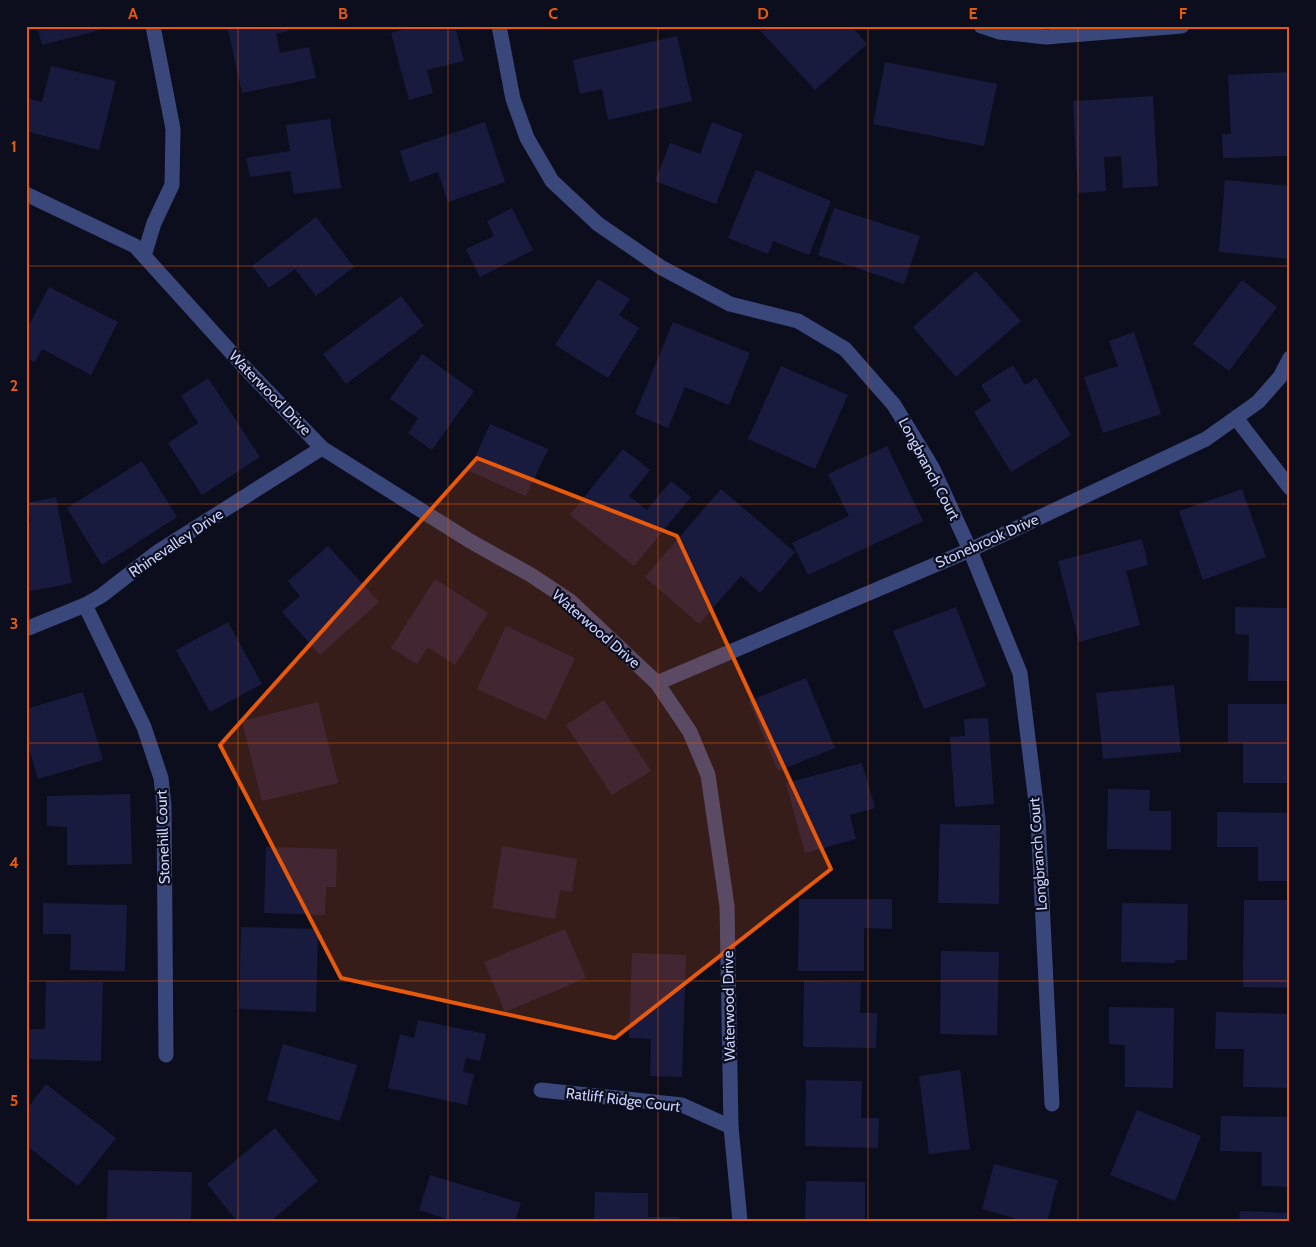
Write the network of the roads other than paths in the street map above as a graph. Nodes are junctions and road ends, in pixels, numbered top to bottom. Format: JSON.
{"nodes":[{"id":1,"x":153,"y":26,"type":"edge"},
{"id":2,"x":499,"y":26,"type":"edge"},
{"id":3,"x":981,"y":26,"type":"edge"},
{"id":4,"x":1182,"y":26,"type":"edge"},
{"id":5,"x":26,"y":194,"type":"edge"},
{"id":6,"x":144,"y":256,"type":"junction"},
{"id":7,"x":1290,"y":358,"type":"edge"},
{"id":8,"x":1236,"y":418,"type":"junction"},
{"id":9,"x":322,"y":448,"type":"junction"},
{"id":10,"x":1290,"y":488,"type":"edge"},
{"id":11,"x":970,"y":550,"type":"junction"},
{"id":12,"x":85,"y":604,"type":"junction"},
{"id":13,"x":26,"y":629,"type":"edge"},
{"id":14,"x":657,"y":683,"type":"junction"},
{"id":15,"x":166,"y":1055,"type":"dead end"},
{"id":16,"x":541,"y":1090,"type":"dead end"},
{"id":17,"x":1052,"y":1104,"type":"dead end"},
{"id":18,"x":731,"y":1127,"type":"junction"},
{"id":19,"x":740,"y":1221,"type":"edge"}],
"edges":[{"from":1,"to":6,"type":"street"},
{"from":2,"to":11,"type":"street","name":"Longbranch Court"},
{"from":3,"to":4,"type":"street"},
{"from":5,"to":6,"type":"street","name":"Waterwood Drive"},
{"from":6,"to":9,"type":"street","name":"Waterwood Drive"},
{"from":7,"to":8,"type":"street","name":"Stonebrook Drive"},
{"from":8,"to":10,"type":"street"},
{"from":8,"to":11,"type":"street","name":"Stonebrook Drive"},
{"from":9,"to":12,"type":"street","name":"Rhinevalley Drive"},
{"from":9,"to":14,"type":"street","name":"Waterwood Drive"},
{"from":11,"to":14,"type":"street","name":"Stonebrook Drive"},
{"from":11,"to":17,"type":"street","name":"Longbranch Court"},
{"from":12,"to":13,"type":"street","name":"Rhinevalley Drive"},
{"from":12,"to":15,"type":"street","name":"Stonehill Court"},
{"from":14,"to":18,"type":"street","name":"Waterwood Drive"},
{"from":16,"to":18,"type":"street","name":"Ratliff Ridge Court"},
{"from":18,"to":19,"type":"street","name":"Waterwood Drive"}]}
